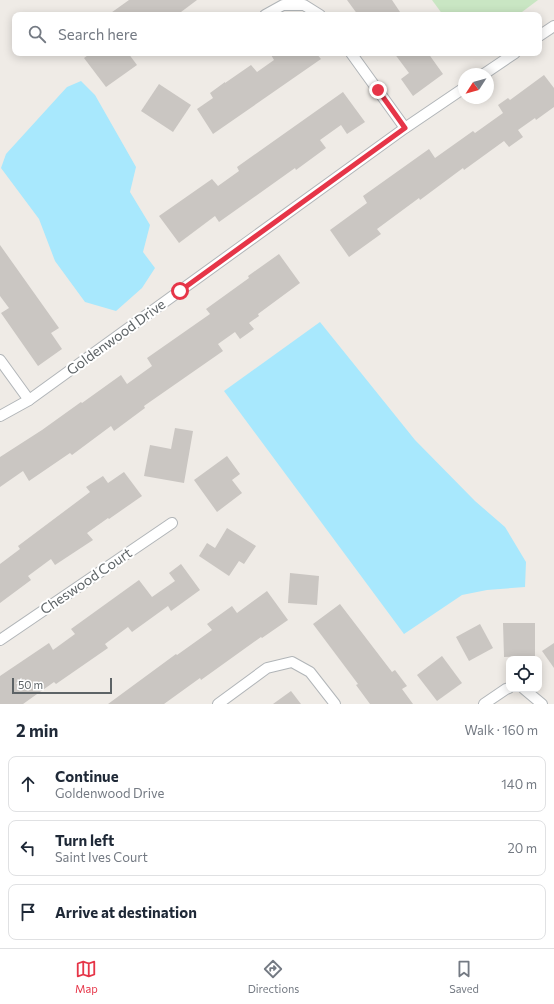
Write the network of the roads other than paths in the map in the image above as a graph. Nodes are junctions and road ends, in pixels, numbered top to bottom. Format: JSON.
{"nodes":[{"id":1,"x":271,"y":12,"type":"edge"},
{"id":2,"x":315,"y":12,"type":"edge"},
{"id":3,"x":554,"y":26,"type":"edge"},
{"id":4,"x":542,"y":34,"type":"edge"},
{"id":5,"x":353,"y":56,"type":"edge"},
{"id":6,"x":511,"y":56,"type":"edge"},
{"id":7,"x":493,"y":68,"type":"edge"},
{"id":8,"x":458,"y":92,"type":"edge"},
{"id":9,"x":405,"y":128,"type":"junction"},
{"id":10,"x":0,"y":360,"type":"edge"},
{"id":11,"x":29,"y":400,"type":"junction"},
{"id":12,"x":0,"y":416,"type":"edge"},
{"id":13,"x":172,"y":523,"type":"dead end"},
{"id":14,"x":0,"y":640,"type":"edge"},
{"id":15,"x":506,"y":689,"type":"edge"},
{"id":16,"x":528,"y":692,"type":"edge"},
{"id":17,"x":218,"y":704,"type":"edge"},
{"id":18,"x":335,"y":704,"type":"edge"},
{"id":19,"x":484,"y":704,"type":"edge"},
{"id":20,"x":542,"y":704,"type":"edge"}],
"edges":[{"from":1,"to":2,"type":"street"},
{"from":3,"to":4,"type":"street"},
{"from":5,"to":9,"type":"street"},
{"from":6,"to":7,"type":"street"},
{"from":8,"to":9,"type":"street","name":"Goldenwood Drive"},
{"from":9,"to":11,"type":"street","name":"Goldenwood Drive"},
{"from":10,"to":11,"type":"street"},
{"from":11,"to":12,"type":"street","name":"Goldenwood Drive"},
{"from":13,"to":14,"type":"street","name":"Cheswood Court"},
{"from":15,"to":19,"type":"street"},
{"from":16,"to":20,"type":"street"},
{"from":17,"to":18,"type":"street"}]}
